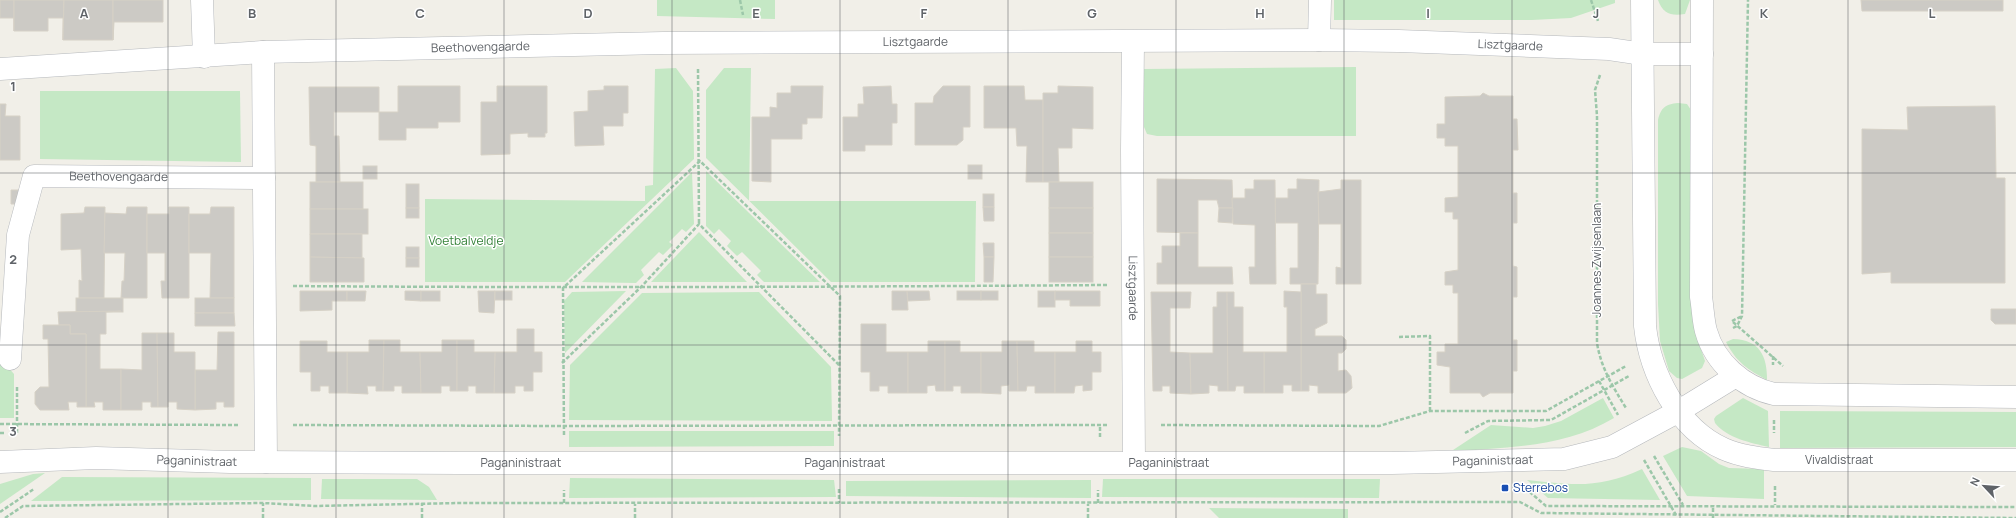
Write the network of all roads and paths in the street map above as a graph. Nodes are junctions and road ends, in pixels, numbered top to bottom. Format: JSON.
{"nodes":[{"id":1,"x":202,"y":0,"type":"edge"},
{"id":2,"x":1320,"y":0,"type":"edge"},
{"id":3,"x":1642,"y":0,"type":"edge"},
{"id":4,"x":1702,"y":0,"type":"edge"},
{"id":5,"x":1748,"y":0,"type":"edge"},
{"id":6,"x":1319,"y":40,"type":"junction"},
{"id":7,"x":1133,"y":42,"type":"junction"},
{"id":8,"x":698,"y":43,"type":"joint"},
{"id":9,"x":1609,"y":49,"type":"junction"},
{"id":10,"x":263,"y":52,"type":"junction"},
{"id":11,"x":1642,"y":54,"type":"junction"},
{"id":12,"x":1702,"y":54,"type":"junction"},
{"id":13,"x":204,"y":57,"type":"junction"},
{"id":14,"x":698,"y":66,"type":"dead end"},
{"id":15,"x":0,"y":69,"type":"edge"},
{"id":16,"x":700,"y":161,"type":"junction"},
{"id":17,"x":264,"y":178,"type":"junction"},
{"id":18,"x":699,"y":224,"type":"junction"},
{"id":19,"x":9,"y":235,"type":"edge"},
{"id":20,"x":1133,"y":285,"type":"junction"},
{"id":21,"x":293,"y":286,"type":"dead end"},
{"id":22,"x":642,"y":286,"type":"junction"},
{"id":23,"x":832,"y":287,"type":"junction"},
{"id":24,"x":563,"y":288,"type":"junction"},
{"id":25,"x":762,"y":289,"type":"junction"},
{"id":26,"x":1742,"y":316,"type":"junction"},
{"id":27,"x":1737,"y":326,"type":"junction"},
{"id":28,"x":1708,"y":335,"type":"junction"},
{"id":29,"x":1399,"y":337,"type":"dead end"},
{"id":30,"x":1651,"y":358,"type":"junction"},
{"id":31,"x":10,"y":359,"type":"joint"},
{"id":32,"x":562,"y":363,"type":"junction"},
{"id":33,"x":839,"y":366,"type":"junction"},
{"id":34,"x":1736,"y":376,"type":"junction"},
{"id":35,"x":1607,"y":377,"type":"junction"},
{"id":36,"x":1612,"y":385,"type":"junction"},
{"id":37,"x":1774,"y":394,"type":"junction"},
{"id":38,"x":2016,"y":397,"type":"edge"},
{"id":39,"x":1430,"y":411,"type":"junction"},
{"id":40,"x":1679,"y":411,"type":"junction"},
{"id":41,"x":0,"y":424,"type":"edge"},
{"id":42,"x":17,"y":424,"type":"junction"},
{"id":43,"x":266,"y":425,"type":"junction"},
{"id":44,"x":1134,"y":425,"type":"junction"},
{"id":45,"x":563,"y":426,"type":"junction"},
{"id":46,"x":839,"y":426,"type":"junction"},
{"id":47,"x":1640,"y":432,"type":"junction"},
{"id":48,"x":17,"y":433,"type":"dead end"},
{"id":49,"x":1462,"y":435,"type":"dead end"},
{"id":50,"x":1774,"y":460,"type":"junction"},
{"id":51,"x":2016,"y":460,"type":"edge"},
{"id":52,"x":0,"y":462,"type":"edge"},
{"id":53,"x":266,"y":462,"type":"junction"},
{"id":54,"x":564,"y":462,"type":"junction"},
{"id":55,"x":839,"y":462,"type":"junction"},
{"id":56,"x":1134,"y":462,"type":"junction"},
{"id":57,"x":1519,"y":483,"type":"dead end"},
{"id":58,"x":263,"y":503,"type":"junction"},
{"id":59,"x":422,"y":503,"type":"junction"},
{"id":60,"x":564,"y":503,"type":"junction"},
{"id":61,"x":839,"y":503,"type":"junction"},
{"id":62,"x":635,"y":504,"type":"junction"},
{"id":63,"x":1088,"y":504,"type":"junction"},
{"id":64,"x":1683,"y":505,"type":"junction"},
{"id":65,"x":1713,"y":505,"type":"junction"},
{"id":66,"x":1776,"y":505,"type":"junction"},
{"id":67,"x":2016,"y":506,"type":"edge"},
{"id":68,"x":1713,"y":517,"type":"edge"},
{"id":69,"x":4,"y":518,"type":"edge"},
{"id":70,"x":263,"y":518,"type":"edge"},
{"id":71,"x":422,"y":518,"type":"edge"},
{"id":72,"x":635,"y":518,"type":"edge"},
{"id":73,"x":1088,"y":518,"type":"edge"},
{"id":74,"x":2016,"y":518,"type":"edge"}],
"edges":[{"from":1,"to":13,"type":"street"},
{"from":2,"to":6,"type":"street"},
{"from":3,"to":11,"type":"street"},
{"from":4,"to":12,"type":"street"},
{"from":5,"to":26,"type":"path"},
{"from":6,"to":7,"type":"street","name":"Lisztgaarde"},
{"from":6,"to":9,"type":"street","name":"Lisztgaarde"},
{"from":7,"to":8,"type":"street","name":"Lisztgaarde"},
{"from":7,"to":20,"type":"street","name":"Lisztgaarde"},
{"from":8,"to":10,"type":"street","name":"Beethovengaarde"},
{"from":9,"to":11,"type":"street","name":"Lisztgaarde"},
{"from":9,"to":35,"type":"path","name":"Joannes Zwijsenlaan"},
{"from":10,"to":13,"type":"street","name":"Beethovengaarde"},
{"from":10,"to":17,"type":"street"},
{"from":11,"to":12,"type":"street","name":"Lisztgaarde"},
{"from":11,"to":30,"type":"street"},
{"from":12,"to":28,"type":"street"},
{"from":13,"to":15,"type":"street","name":"Beethovengaarde"},
{"from":14,"to":16,"type":"path"},
{"from":16,"to":18,"type":"path"},
{"from":16,"to":23,"type":"path"},
{"from":16,"to":24,"type":"path"},
{"from":17,"to":19,"type":"street","name":"Beethovengaarde"},
{"from":17,"to":43,"type":"street"},
{"from":18,"to":22,"type":"path"},
{"from":18,"to":25,"type":"path"},
{"from":19,"to":31,"type":"street","name":"Beethovengaarde"},
{"from":20,"to":23,"type":"path"},
{"from":20,"to":44,"type":"street","name":"Lisztgaarde"},
{"from":21,"to":24,"type":"path"},
{"from":22,"to":24,"type":"path"},
{"from":22,"to":25,"type":"path"},
{"from":22,"to":32,"type":"path"},
{"from":23,"to":25,"type":"path"},
{"from":23,"to":33,"type":"path"},
{"from":24,"to":32,"type":"path"},
{"from":25,"to":33,"type":"path"},
{"from":26,"to":27,"type":"path"},
{"from":26,"to":28,"type":"path"},
{"from":27,"to":28,"type":"path"},
{"from":27,"to":37,"type":"path"},
{"from":28,"to":34,"type":"street"},
{"from":29,"to":39,"type":"path"},
{"from":30,"to":35,"type":"path"},
{"from":30,"to":36,"type":"path"},
{"from":30,"to":40,"type":"street"},
{"from":31,"to":42,"type":"path"},
{"from":32,"to":45,"type":"path"},
{"from":33,"to":46,"type":"path"},
{"from":34,"to":37,"type":"street"},
{"from":34,"to":40,"type":"street","name":"Paganinistraat"},
{"from":35,"to":36,"type":"path","name":"Joannes Zwijsenlaan"},
{"from":35,"to":39,"type":"path"},
{"from":36,"to":47,"type":"path","name":"Joannes Zwijsenlaan"},
{"from":36,"to":49,"type":"path"},
{"from":37,"to":38,"type":"street"},
{"from":37,"to":50,"type":"path"},
{"from":39,"to":44,"type":"path"},
{"from":40,"to":47,"type":"street","name":"Paganinistraat"},
{"from":40,"to":50,"type":"street","name":"Vivaldistraat"},
{"from":41,"to":42,"type":"path"},
{"from":42,"to":43,"type":"path"},
{"from":42,"to":48,"type":"path"},
{"from":43,"to":45,"type":"path"},
{"from":43,"to":53,"type":"street"},
{"from":44,"to":46,"type":"path"},
{"from":44,"to":56,"type":"street","name":"Lisztgaarde"},
{"from":45,"to":46,"type":"path"},
{"from":45,"to":54,"type":"path"},
{"from":46,"to":55,"type":"path"},
{"from":47,"to":56,"type":"street","name":"Paganinistraat"},
{"from":47,"to":64,"type":"path","name":"Joannes Zwijsenlaan"},
{"from":50,"to":51,"type":"street","name":"Vivaldistraat"},
{"from":50,"to":66,"type":"path"},
{"from":52,"to":53,"type":"street","name":"Paganinistraat"},
{"from":53,"to":54,"type":"street","name":"Paganinistraat"},
{"from":54,"to":55,"type":"street","name":"Paganinistraat"},
{"from":54,"to":60,"type":"path"},
{"from":55,"to":56,"type":"street","name":"Paganinistraat"},
{"from":55,"to":61,"type":"path"},
{"from":57,"to":64,"type":"path"},
{"from":58,"to":59,"type":"path"},
{"from":58,"to":69,"type":"path"},
{"from":58,"to":70,"type":"path"},
{"from":59,"to":60,"type":"path"},
{"from":59,"to":71,"type":"path"},
{"from":60,"to":62,"type":"path"},
{"from":61,"to":62,"type":"path"},
{"from":61,"to":63,"type":"path"},
{"from":62,"to":72,"type":"path"},
{"from":63,"to":68,"type":"path"},
{"from":63,"to":73,"type":"path"},
{"from":64,"to":65,"type":"path"},
{"from":65,"to":66,"type":"path"},
{"from":65,"to":68,"type":"path"},
{"from":66,"to":67,"type":"path"},
{"from":68,"to":74,"type":"path"}]}
